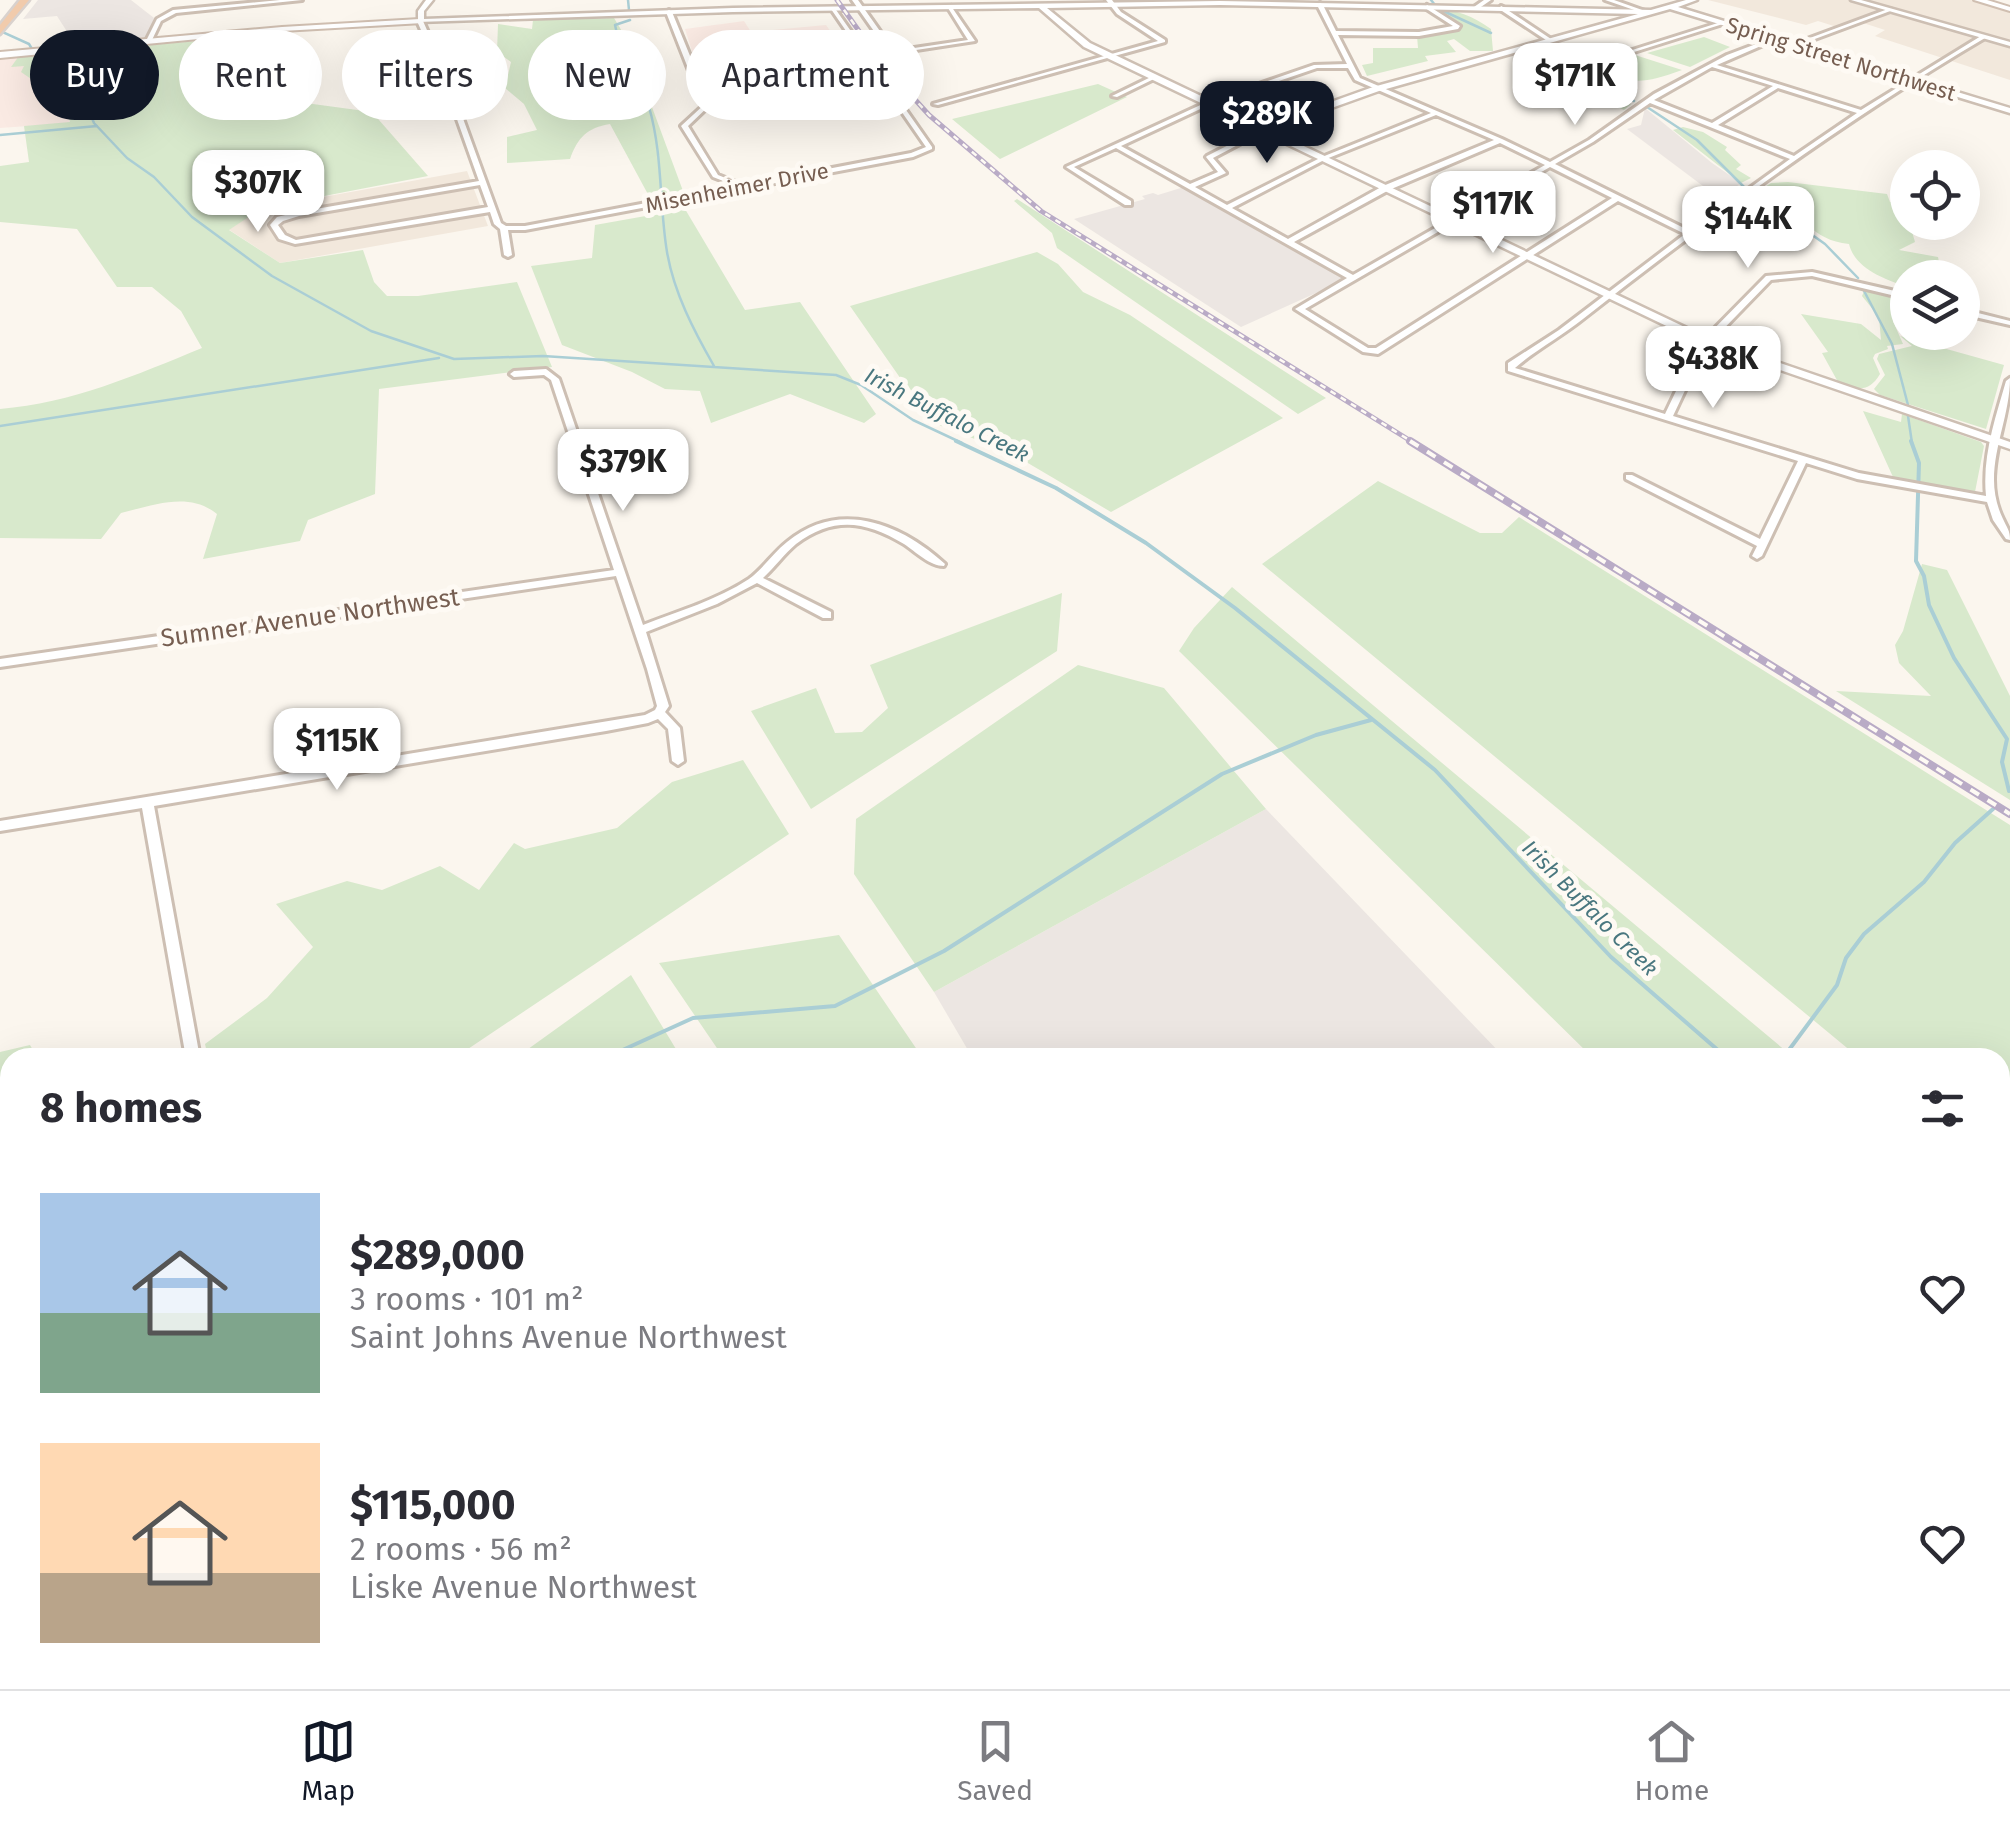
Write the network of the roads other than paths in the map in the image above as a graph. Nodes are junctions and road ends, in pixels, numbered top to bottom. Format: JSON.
{"nodes":[{"id":1,"x":19,"y":0,"type":"edge"},
{"id":2,"x":299,"y":0,"type":"edge"},
{"id":3,"x":430,"y":0,"type":"edge"},
{"id":4,"x":708,"y":0,"type":"edge"},
{"id":5,"x":830,"y":0,"type":"edge"},
{"id":6,"x":856,"y":0,"type":"edge"},
{"id":7,"x":1488,"y":0,"type":"edge"},
{"id":8,"x":1608,"y":0,"type":"edge"},
{"id":9,"x":1694,"y":0,"type":"edge"},
{"id":10,"x":1854,"y":0,"type":"edge"},
{"id":11,"x":1978,"y":0,"type":"edge"},
{"id":12,"x":1110,"y":2,"type":"edge"},
{"id":13,"x":1219,"y":2,"type":"edge"},
{"id":14,"x":1288,"y":2,"type":"edge"},
{"id":15,"x":949,"y":4,"type":"edge"},
{"id":16,"x":1320,"y":4,"type":"junction"},
{"id":17,"x":1449,"y":4,"type":"edge"},
{"id":18,"x":1041,"y":6,"type":"junction"},
{"id":19,"x":1427,"y":7,"type":"junction"},
{"id":20,"x":1672,"y":7,"type":"junction"},
{"id":21,"x":1476,"y":8,"type":"junction"},
{"id":22,"x":1501,"y":8,"type":"junction"},
{"id":23,"x":2010,"y":8,"type":"edge"},
{"id":24,"x":835,"y":9,"type":"junction"},
{"id":25,"x":862,"y":9,"type":"junction"},
{"id":26,"x":1890,"y":10,"type":"junction"},
{"id":27,"x":710,"y":11,"type":"junction"},
{"id":28,"x":669,"y":12,"type":"junction"},
{"id":29,"x":1642,"y":12,"type":"junction"},
{"id":30,"x":1658,"y":12,"type":"junction"},
{"id":31,"x":5,"y":21,"type":"edge"},
{"id":32,"x":420,"y":22,"type":"junction"},
{"id":33,"x":1723,"y":23,"type":"junction"},
{"id":34,"x":154,"y":30,"type":"edge"},
{"id":35,"x":295,"y":30,"type":"edge"},
{"id":36,"x":849,"y":30,"type":"edge"},
{"id":37,"x":1333,"y":33,"type":"junction"},
{"id":38,"x":1983,"y":36,"type":"junction"},
{"id":39,"x":1774,"y":39,"type":"junction"},
{"id":40,"x":1551,"y":41,"type":"junction"},
{"id":41,"x":2010,"y":44,"type":"edge"},
{"id":42,"x":1794,"y":45,"type":"junction"},
{"id":43,"x":30,"y":51,"type":"edge"},
{"id":44,"x":0,"y":54,"type":"edge"},
{"id":45,"x":686,"y":54,"type":"edge"},
{"id":46,"x":1110,"y":56,"type":"junction"},
{"id":47,"x":1594,"y":63,"type":"dead end"},
{"id":48,"x":1711,"y":65,"type":"junction"},
{"id":49,"x":1350,"y":66,"type":"junction"},
{"id":50,"x":1155,"y":77,"type":"junction"},
{"id":51,"x":1908,"y":80,"type":"junction"},
{"id":52,"x":1776,"y":87,"type":"junction"},
{"id":53,"x":1376,"y":89,"type":"junction"},
{"id":54,"x":1115,"y":96,"type":"dead end"},
{"id":55,"x":1649,"y":100,"type":"junction"},
{"id":56,"x":1209,"y":103,"type":"junction"},
{"id":57,"x":936,"y":104,"type":"dead end"},
{"id":58,"x":1861,"y":112,"type":"junction"},
{"id":59,"x":2010,"y":112,"type":"edge"},
{"id":60,"x":1436,"y":113,"type":"junction"},
{"id":61,"x":687,"y":120,"type":"edge"},
{"id":62,"x":910,"y":120,"type":"edge"},
{"id":63,"x":1713,"y":126,"type":"junction"},
{"id":64,"x":1264,"y":129,"type":"junction"},
{"id":65,"x":1500,"y":140,"type":"junction"},
{"id":66,"x":1115,"y":146,"type":"junction"},
{"id":67,"x":1324,"y":158,"type":"junction"},
{"id":68,"x":1794,"y":158,"type":"junction"},
{"id":69,"x":1550,"y":164,"type":"junction"},
{"id":70,"x":483,"y":182,"type":"junction"},
{"id":71,"x":744,"y":187,"type":"junction"},
{"id":72,"x":1189,"y":187,"type":"junction"},
{"id":73,"x":1386,"y":188,"type":"junction"},
{"id":74,"x":1617,"y":198,"type":"junction"},
{"id":75,"x":1128,"y":203,"type":"dead end"},
{"id":76,"x":354,"y":204,"type":"junction"},
{"id":77,"x":1226,"y":208,"type":"junction"},
{"id":78,"x":492,"y":209,"type":"junction"},
{"id":79,"x":1454,"y":220,"type":"junction"},
{"id":80,"x":504,"y":228,"type":"junction"},
{"id":81,"x":360,"y":232,"type":"junction"},
{"id":82,"x":1691,"y":234,"type":"junction"},
{"id":83,"x":1288,"y":242,"type":"junction"},
{"id":84,"x":508,"y":254,"type":"dead end"},
{"id":85,"x":1529,"y":256,"type":"junction"},
{"id":86,"x":1354,"y":279,"type":"junction"},
{"id":87,"x":1890,"y":292,"type":"edge"},
{"id":88,"x":1608,"y":294,"type":"junction"},
{"id":89,"x":1980,"y":316,"type":"edge"},
{"id":90,"x":2010,"y":323,"type":"edge"},
{"id":91,"x":1706,"y":341,"type":"junction"},
{"id":92,"x":514,"y":374,"type":"dead end"},
{"id":93,"x":2010,"y":381,"type":"edge"},
{"id":94,"x":1668,"y":418,"type":"junction"},
{"id":95,"x":1996,"y":441,"type":"junction"},
{"id":96,"x":2010,"y":446,"type":"edge"},
{"id":97,"x":1802,"y":460,"type":"junction"},
{"id":98,"x":1629,"y":477,"type":"dead end"},
{"id":99,"x":1990,"y":500,"type":"junction"},
{"id":100,"x":2010,"y":536,"type":"edge"},
{"id":101,"x":1762,"y":544,"type":"junction"},
{"id":102,"x":1757,"y":556,"type":"dead end"},
{"id":103,"x":940,"y":564,"type":"dead end"},
{"id":104,"x":621,"y":572,"type":"junction"},
{"id":105,"x":756,"y":578,"type":"junction"},
{"id":106,"x":826,"y":615,"type":"dead end"},
{"id":107,"x":640,"y":630,"type":"junction"},
{"id":108,"x":0,"y":663,"type":"edge"},
{"id":109,"x":658,"y":713,"type":"junction"},
{"id":110,"x":678,"y":760,"type":"dead end"},
{"id":111,"x":147,"y":803,"type":"junction"},
{"id":112,"x":0,"y":826,"type":"edge"},
{"id":113,"x":191,"y":1048,"type":"edge"}],
"edges":[{"from":1,"to":31,"type":"highway"},
{"from":2,"to":34,"type":"street"},
{"from":3,"to":32,"type":"street"},
{"from":4,"to":27,"type":"street"},
{"from":5,"to":24,"type":"street"},
{"from":6,"to":25,"type":"street"},
{"from":7,"to":21,"type":"street"},
{"from":8,"to":29,"type":"street"},
{"from":9,"to":20,"type":"street"},
{"from":10,"to":26,"type":"street"},
{"from":11,"to":23,"type":"main road"},
{"from":12,"to":13,"type":"street"},
{"from":12,"to":18,"type":"street"},
{"from":12,"to":46,"type":"street"},
{"from":13,"to":14,"type":"street"},
{"from":14,"to":16,"type":"street"},
{"from":15,"to":18,"type":"street"},
{"from":15,"to":25,"type":"street"},
{"from":15,"to":25,"type":"street"},
{"from":16,"to":19,"type":"street"},
{"from":16,"to":37,"type":"street"},
{"from":17,"to":19,"type":"street"},
{"from":17,"to":21,"type":"street"},
{"from":18,"to":46,"type":"street"},
{"from":19,"to":37,"type":"street"},
{"from":20,"to":30,"type":"street"},
{"from":20,"to":33,"type":"street","name":"Spring Street Northwest"},
{"from":21,"to":22,"type":"street"},
{"from":22,"to":29,"type":"street"},
{"from":22,"to":40,"type":"street"},
{"from":24,"to":25,"type":"street"},
{"from":24,"to":27,"type":"street"},
{"from":24,"to":36,"type":"street"},
{"from":26,"to":38,"type":"street"},
{"from":26,"to":42,"type":"street"},
{"from":27,"to":28,"type":"street"},
{"from":28,"to":32,"type":"street"},
{"from":28,"to":45,"type":"street"},
{"from":29,"to":30,"type":"street"},
{"from":30,"to":40,"type":"street"},
{"from":32,"to":35,"type":"main road"},
{"from":32,"to":70,"type":"street"},
{"from":33,"to":39,"type":"street","name":"Spring Street Northwest"},
{"from":33,"to":47,"type":"street"},
{"from":37,"to":49,"type":"street"},
{"from":38,"to":41,"type":"street"},
{"from":38,"to":51,"type":"street"},
{"from":39,"to":42,"type":"street","name":"Spring Street Northwest"},
{"from":39,"to":48,"type":"street"},
{"from":40,"to":53,"type":"street"},
{"from":42,"to":51,"type":"street","name":"Spring Street Northwest"},
{"from":43,"to":44,"type":"main road"},
{"from":46,"to":50,"type":"street"},
{"from":46,"to":57,"type":"street"},
{"from":48,"to":52,"type":"street"},
{"from":48,"to":55,"type":"street"},
{"from":49,"to":53,"type":"street"},
{"from":49,"to":56,"type":"street"},
{"from":50,"to":54,"type":"street"},
{"from":50,"to":56,"type":"street"},
{"from":51,"to":58,"type":"street"},
{"from":51,"to":59,"type":"street","name":"Spring Street Northwest"},
{"from":52,"to":58,"type":"street"},
{"from":52,"to":63,"type":"street"},
{"from":53,"to":60,"type":"street"},
{"from":53,"to":64,"type":"street"},
{"from":55,"to":63,"type":"street"},
{"from":55,"to":69,"type":"street"},
{"from":56,"to":64,"type":"street"},
{"from":56,"to":66,"type":"street"},
{"from":58,"to":68,"type":"street"},
{"from":60,"to":65,"type":"street"},
{"from":60,"to":67,"type":"street"},
{"from":61,"to":71,"type":"street"},
{"from":62,"to":71,"type":"street","name":"Misenheimer Drive"},
{"from":63,"to":68,"type":"street"},
{"from":64,"to":67,"type":"street"},
{"from":64,"to":72,"type":"street"},
{"from":65,"to":69,"type":"street"},
{"from":65,"to":73,"type":"street"},
{"from":66,"to":72,"type":"street"},
{"from":66,"to":75,"type":"street"},
{"from":67,"to":73,"type":"street"},
{"from":67,"to":77,"type":"street"},
{"from":68,"to":82,"type":"street"},
{"from":69,"to":74,"type":"street"},
{"from":69,"to":79,"type":"street"},
{"from":70,"to":76,"type":"street"},
{"from":70,"to":78,"type":"street"},
{"from":71,"to":80,"type":"street","name":"Misenheimer Drive"},
{"from":72,"to":77,"type":"street"},
{"from":73,"to":79,"type":"street"},
{"from":73,"to":83,"type":"street"},
{"from":74,"to":82,"type":"street"},
{"from":74,"to":85,"type":"street"},
{"from":76,"to":81,"type":"street"},
{"from":76,"to":81,"type":"street"},
{"from":77,"to":83,"type":"street"},
{"from":78,"to":80,"type":"street"},
{"from":78,"to":81,"type":"street"},
{"from":79,"to":85,"type":"street"},
{"from":79,"to":86,"type":"street"},
{"from":80,"to":84,"type":"street"},
{"from":82,"to":88,"type":"street"},
{"from":83,"to":86,"type":"street"},
{"from":85,"to":86,"type":"street"},
{"from":85,"to":88,"type":"street"},
{"from":87,"to":91,"type":"street"},
{"from":88,"to":91,"type":"street"},
{"from":88,"to":94,"type":"street"},
{"from":89,"to":90,"type":"street"},
{"from":91,"to":94,"type":"street"},
{"from":91,"to":95,"type":"street"},
{"from":92,"to":104,"type":"street"},
{"from":93,"to":95,"type":"street"},
{"from":94,"to":97,"type":"street"},
{"from":95,"to":96,"type":"street"},
{"from":95,"to":99,"type":"street"},
{"from":97,"to":99,"type":"street"},
{"from":97,"to":101,"type":"street"},
{"from":98,"to":101,"type":"street"},
{"from":99,"to":100,"type":"street"},
{"from":101,"to":102,"type":"street"},
{"from":103,"to":105,"type":"street"},
{"from":104,"to":107,"type":"street"},
{"from":104,"to":108,"type":"street","name":"Sumner Avenue Northwest"},
{"from":105,"to":106,"type":"street"},
{"from":105,"to":107,"type":"street"},
{"from":107,"to":109,"type":"street"},
{"from":109,"to":110,"type":"street"},
{"from":109,"to":111,"type":"street"},
{"from":111,"to":112,"type":"street"},
{"from":111,"to":113,"type":"street"}]}
